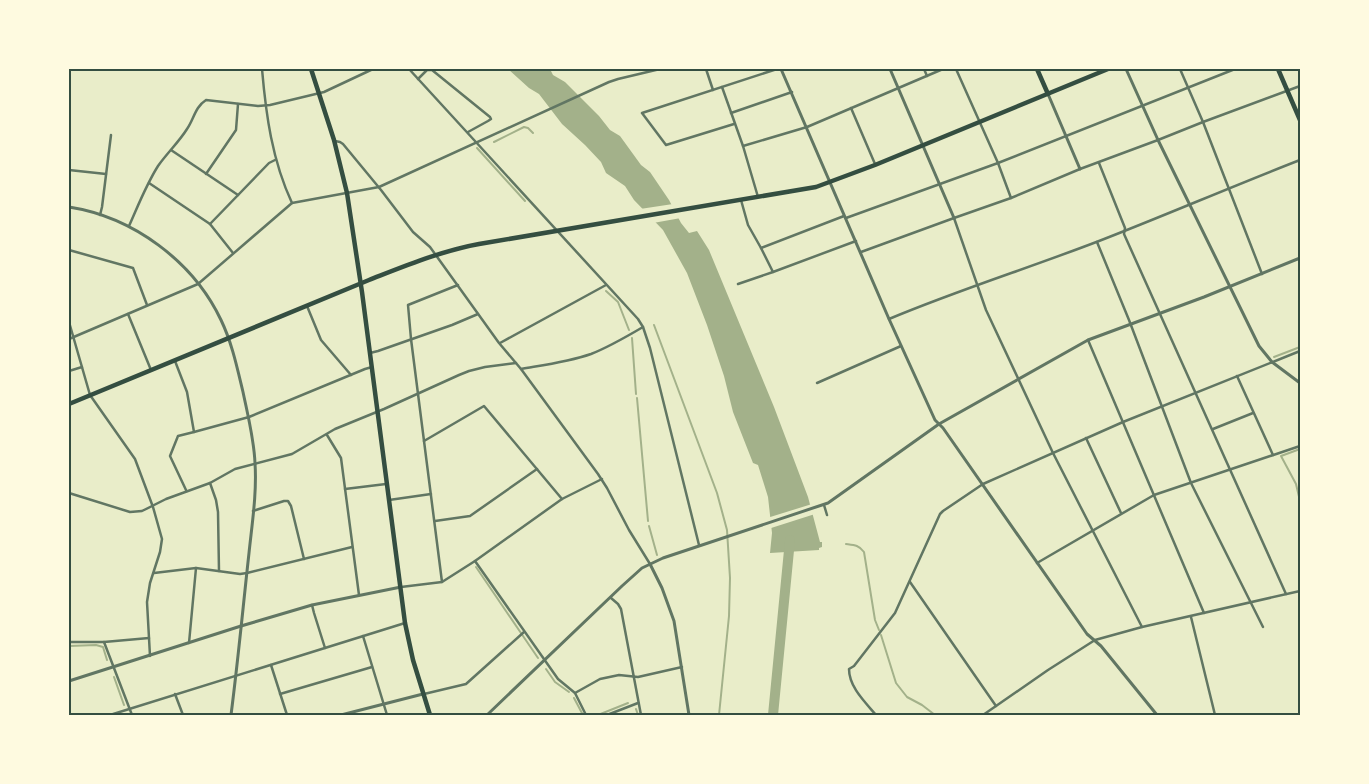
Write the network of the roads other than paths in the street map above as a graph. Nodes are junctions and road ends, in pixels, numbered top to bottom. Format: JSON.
{"nodes":[{"id":1,"x":75,"y":69,"type":"edge"},
{"id":2,"x":262,"y":69,"type":"edge"},
{"id":3,"x":310,"y":69,"type":"edge"},
{"id":4,"x":373,"y":69,"type":"edge"},
{"id":5,"x":409,"y":69,"type":"edge"},
{"id":6,"x":660,"y":69,"type":"edge"},
{"id":7,"x":706,"y":69,"type":"edge"},
{"id":8,"x":778,"y":69,"type":"edge"},
{"id":9,"x":781,"y":69,"type":"edge"},
{"id":10,"x":890,"y":69,"type":"edge"},
{"id":11,"x":924,"y":69,"type":"edge"},
{"id":12,"x":943,"y":69,"type":"edge"},
{"id":13,"x":956,"y":69,"type":"edge"},
{"id":14,"x":1037,"y":69,"type":"edge"},
{"id":15,"x":1108,"y":69,"type":"edge"},
{"id":16,"x":1126,"y":69,"type":"edge"},
{"id":17,"x":1180,"y":69,"type":"edge"},
{"id":18,"x":1235,"y":69,"type":"edge"},
{"id":19,"x":1278,"y":69,"type":"edge"},
{"id":20,"x":69,"y":70,"type":"edge"},
{"id":21,"x":651,"y":70,"type":"edge"},
{"id":22,"x":927,"y":76,"type":"junction"},
{"id":23,"x":418,"y":79,"type":"junction"},
{"id":24,"x":1300,"y":86,"type":"edge"},
{"id":25,"x":722,"y":87,"type":"junction"},
{"id":26,"x":1188,"y":87,"type":"junction"},
{"id":27,"x":898,"y":88,"type":"junction"},
{"id":28,"x":713,"y":90,"type":"junction"},
{"id":29,"x":1288,"y":91,"type":"junction"},
{"id":30,"x":792,"y":92,"type":"junction"},
{"id":31,"x":318,"y":94,"type":"junction"},
{"id":32,"x":1048,"y":94,"type":"junction"},
{"id":33,"x":238,"y":104,"type":"junction"},
{"id":34,"x":1143,"y":105,"type":"junction"},
{"id":35,"x":265,"y":106,"type":"junction"},
{"id":36,"x":851,"y":108,"type":"junction"},
{"id":37,"x":731,"y":114,"type":"junction"},
{"id":38,"x":1300,"y":120,"type":"edge"},
{"id":39,"x":980,"y":122,"type":"junction"},
{"id":40,"x":1203,"y":122,"type":"junction"},
{"id":41,"x":734,"y":124,"type":"junction"},
{"id":42,"x":807,"y":127,"type":"junction"},
{"id":43,"x":467,"y":132,"type":"junction"},
{"id":44,"x":111,"y":135,"type":"dead end"},
{"id":45,"x":1066,"y":135,"type":"junction"},
{"id":46,"x":334,"y":140,"type":"junction"},
{"id":47,"x":1158,"y":140,"type":"junction"},
{"id":48,"x":477,"y":143,"type":"junction"},
{"id":49,"x":743,"y":146,"type":"junction"},
{"id":50,"x":923,"y":146,"type":"junction"},
{"id":51,"x":171,"y":150,"type":"junction"},
{"id":52,"x":275,"y":160,"type":"junction"},
{"id":53,"x":1300,"y":160,"type":"edge"},
{"id":54,"x":998,"y":163,"type":"junction"},
{"id":55,"x":1099,"y":163,"type":"junction"},
{"id":56,"x":875,"y":165,"type":"junction"},
{"id":57,"x":1080,"y":169,"type":"junction"},
{"id":58,"x":69,"y":170,"type":"edge"},
{"id":59,"x":106,"y":174,"type":"junction"},
{"id":60,"x":206,"y":174,"type":"junction"},
{"id":61,"x":831,"y":182,"type":"junction"},
{"id":62,"x":149,"y":183,"type":"junction"},
{"id":63,"x":939,"y":184,"type":"junction"},
{"id":64,"x":379,"y":187,"type":"junction"},
{"id":65,"x":1229,"y":188,"type":"junction"},
{"id":66,"x":347,"y":193,"type":"junction"},
{"id":67,"x":238,"y":194,"type":"junction"},
{"id":68,"x":758,"y":197,"type":"junction"},
{"id":69,"x":1011,"y":198,"type":"junction"},
{"id":70,"x":741,"y":200,"type":"junction"},
{"id":71,"x":292,"y":203,"type":"junction"},
{"id":72,"x":1190,"y":205,"type":"junction"},
{"id":73,"x":69,"y":207,"type":"edge"},
{"id":74,"x":100,"y":215,"type":"junction"},
{"id":75,"x":846,"y":217,"type":"junction"},
{"id":76,"x":954,"y":218,"type":"junction"},
{"id":77,"x":210,"y":224,"type":"junction"},
{"id":78,"x":128,"y":226,"type":"junction"},
{"id":79,"x":558,"y":230,"type":"junction"},
{"id":80,"x":1125,"y":231,"type":"junction"},
{"id":81,"x":856,"y":241,"type":"junction"},
{"id":82,"x":1097,"y":242,"type":"junction"},
{"id":83,"x":761,"y":248,"type":"junction"},
{"id":84,"x":69,"y":250,"type":"edge"},
{"id":85,"x":861,"y":252,"type":"junction"},
{"id":86,"x":234,"y":253,"type":"junction"},
{"id":87,"x":436,"y":255,"type":"junction"},
{"id":88,"x":1300,"y":258,"type":"edge"},
{"id":89,"x":773,"y":272,"type":"junction"},
{"id":90,"x":1262,"y":274,"type":"junction"},
{"id":91,"x":198,"y":284,"type":"junction"},
{"id":92,"x":361,"y":284,"type":"junction"},
{"id":93,"x":738,"y":284,"type":"dead end"},
{"id":94,"x":458,"y":285,"type":"junction"},
{"id":95,"x":606,"y":285,"type":"junction"},
{"id":96,"x":976,"y":285,"type":"junction"},
{"id":97,"x":1230,"y":287,"type":"junction"},
{"id":98,"x":147,"y":305,"type":"junction"},
{"id":99,"x":307,"y":306,"type":"junction"},
{"id":100,"x":1160,"y":313,"type":"junction"},
{"id":101,"x":128,"y":314,"type":"junction"},
{"id":102,"x":478,"y":314,"type":"junction"},
{"id":103,"x":889,"y":319,"type":"junction"},
{"id":104,"x":69,"y":322,"type":"edge"},
{"id":105,"x":1130,"y":325,"type":"junction"},
{"id":106,"x":643,"y":327,"type":"junction"},
{"id":107,"x":74,"y":338,"type":"junction"},
{"id":108,"x":229,"y":338,"type":"junction"},
{"id":109,"x":69,"y":339,"type":"edge"},
{"id":110,"x":411,"y":339,"type":"junction"},
{"id":111,"x":1088,"y":340,"type":"junction"},
{"id":112,"x":500,"y":343,"type":"junction"},
{"id":113,"x":901,"y":346,"type":"junction"},
{"id":114,"x":1300,"y":351,"type":"edge"},
{"id":115,"x":370,"y":353,"type":"junction"},
{"id":116,"x":174,"y":360,"type":"junction"},
{"id":117,"x":1272,"y":362,"type":"junction"},
{"id":118,"x":516,"y":363,"type":"junction"},
{"id":119,"x":82,"y":367,"type":"junction"},
{"id":120,"x":372,"y":367,"type":"junction"},
{"id":121,"x":521,"y":369,"type":"junction"},
{"id":122,"x":151,"y":370,"type":"junction"},
{"id":123,"x":69,"y":371,"type":"edge"},
{"id":124,"x":351,"y":375,"type":"junction"},
{"id":125,"x":1237,"y":376,"type":"junction"},
{"id":126,"x":1018,"y":380,"type":"junction"},
{"id":127,"x":1300,"y":383,"type":"edge"},
{"id":128,"x":817,"y":384,"type":"dead end"},
{"id":129,"x":1196,"y":393,"type":"junction"},
{"id":130,"x":418,"y":394,"type":"junction"},
{"id":131,"x":90,"y":395,"type":"junction"},
{"id":132,"x":69,"y":404,"type":"edge"},
{"id":133,"x":1162,"y":406,"type":"junction"},
{"id":134,"x":377,"y":412,"type":"junction"},
{"id":135,"x":1253,"y":413,"type":"junction"},
{"id":136,"x":249,"y":417,"type":"junction"},
{"id":137,"x":1123,"y":422,"type":"junction"},
{"id":138,"x":940,"y":424,"type":"junction"},
{"id":139,"x":1213,"y":429,"type":"junction"},
{"id":140,"x":194,"y":432,"type":"junction"},
{"id":141,"x":327,"y":435,"type":"junction"},
{"id":142,"x":1086,"y":438,"type":"junction"},
{"id":143,"x":424,"y":441,"type":"junction"},
{"id":144,"x":1300,"y":446,"type":"edge"},
{"id":145,"x":1053,"y":453,"type":"junction"},
{"id":146,"x":1273,"y":455,"type":"junction"},
{"id":147,"x":255,"y":465,"type":"junction"},
{"id":148,"x":537,"y":469,"type":"junction"},
{"id":149,"x":1231,"y":470,"type":"junction"},
{"id":150,"x":602,"y":479,"type":"junction"},
{"id":151,"x":210,"y":483,"type":"junction"},
{"id":152,"x":1191,"y":483,"type":"junction"},
{"id":153,"x":386,"y":484,"type":"junction"},
{"id":154,"x":983,"y":484,"type":"junction"},
{"id":155,"x":345,"y":489,"type":"junction"},
{"id":156,"x":186,"y":491,"type":"junction"},
{"id":157,"x":69,"y":493,"type":"edge"},
{"id":158,"x":431,"y":494,"type":"junction"},
{"id":159,"x":1154,"y":495,"type":"junction"},
{"id":160,"x":562,"y":499,"type":"junction"},
{"id":161,"x":388,"y":500,"type":"junction"},
{"id":162,"x":822,"y":506,"type":"junction"},
{"id":163,"x":152,"y":507,"type":"junction"},
{"id":164,"x":253,"y":511,"type":"junction"},
{"id":165,"x":1121,"y":513,"type":"junction"},
{"id":166,"x":827,"y":515,"type":"dead end"},
{"id":167,"x":434,"y":521,"type":"junction"},
{"id":168,"x":1092,"y":530,"type":"junction"},
{"id":169,"x":699,"y":545,"type":"junction"},
{"id":170,"x":352,"y":547,"type":"junction"},
{"id":171,"x":304,"y":559,"type":"junction"},
{"id":172,"x":475,"y":560,"type":"junction"},
{"id":173,"x":1037,"y":563,"type":"junction"},
{"id":174,"x":650,"y":564,"type":"junction"},
{"id":175,"x":196,"y":568,"type":"junction"},
{"id":176,"x":219,"y":571,"type":"junction"},
{"id":177,"x":154,"y":573,"type":"junction"},
{"id":178,"x":247,"y":573,"type":"junction"},
{"id":179,"x":442,"y":582,"type":"junction"},
{"id":180,"x":910,"y":582,"type":"junction"},
{"id":181,"x":401,"y":587,"type":"junction"},
{"id":182,"x":1300,"y":591,"type":"edge"},
{"id":183,"x":1286,"y":594,"type":"junction"},
{"id":184,"x":358,"y":595,"type":"junction"},
{"id":185,"x":610,"y":598,"type":"junction"},
{"id":186,"x":1251,"y":603,"type":"junction"},
{"id":187,"x":312,"y":604,"type":"junction"},
{"id":188,"x":1204,"y":613,"type":"junction"},
{"id":189,"x":1191,"y":616,"type":"junction"},
{"id":190,"x":405,"y":623,"type":"junction"},
{"id":191,"x":241,"y":626,"type":"junction"},
{"id":192,"x":1142,"y":627,"type":"junction"},
{"id":193,"x":1263,"y":627,"type":"dead end"},
{"id":194,"x":524,"y":632,"type":"junction"},
{"id":195,"x":363,"y":636,"type":"junction"},
{"id":196,"x":149,"y":638,"type":"junction"},
{"id":197,"x":1095,"y":640,"type":"junction"},
{"id":198,"x":69,"y":642,"type":"edge"},
{"id":199,"x":104,"y":642,"type":"junction"},
{"id":200,"x":189,"y":643,"type":"junction"},
{"id":201,"x":325,"y":648,"type":"junction"},
{"id":202,"x":150,"y":656,"type":"junction"},
{"id":203,"x":544,"y":660,"type":"junction"},
{"id":204,"x":271,"y":665,"type":"junction"},
{"id":205,"x":682,"y":666,"type":"junction"},
{"id":206,"x":113,"y":667,"type":"junction"},
{"id":207,"x":372,"y":667,"type":"junction"},
{"id":208,"x":236,"y":675,"type":"junction"},
{"id":209,"x":634,"y":677,"type":"junction"},
{"id":210,"x":69,"y":681,"type":"edge"},
{"id":211,"x":575,"y":693,"type":"junction"},
{"id":212,"x":175,"y":694,"type":"junction"},
{"id":213,"x":280,"y":694,"type":"junction"},
{"id":214,"x":423,"y":694,"type":"junction"},
{"id":215,"x":638,"y":703,"type":"junction"},
{"id":216,"x":384,"y":704,"type":"junction"},
{"id":217,"x":996,"y":706,"type":"junction"},
{"id":218,"x":130,"y":709,"type":"junction"},
{"id":219,"x":110,"y":715,"type":"edge"},
{"id":220,"x":132,"y":715,"type":"edge"},
{"id":221,"x":183,"y":715,"type":"edge"},
{"id":222,"x":231,"y":715,"type":"edge"},
{"id":223,"x":287,"y":715,"type":"edge"},
{"id":224,"x":341,"y":715,"type":"edge"},
{"id":225,"x":387,"y":715,"type":"edge"},
{"id":226,"x":430,"y":715,"type":"edge"},
{"id":227,"x":487,"y":715,"type":"edge"},
{"id":228,"x":586,"y":715,"type":"edge"},
{"id":229,"x":607,"y":715,"type":"edge"},
{"id":230,"x":641,"y":715,"type":"edge"},
{"id":231,"x":689,"y":715,"type":"edge"},
{"id":232,"x":876,"y":715,"type":"edge"},
{"id":233,"x":983,"y":715,"type":"edge"},
{"id":234,"x":1157,"y":715,"type":"edge"},
{"id":235,"x":1215,"y":715,"type":"edge"}],
"edges":[{"from":1,"to":20,"type":"street"},
{"from":2,"to":35,"type":"street"},
{"from":3,"to":31,"type":"main road"},
{"from":4,"to":31,"type":"street"},
{"from":5,"to":23,"type":"street"},
{"from":6,"to":21,"type":"street"},
{"from":7,"to":28,"type":"street"},
{"from":8,"to":25,"type":"street"},
{"from":9,"to":30,"type":"street"},
{"from":10,"to":27,"type":"street"},
{"from":11,"to":22,"type":"street"},
{"from":12,"to":22,"type":"street"},
{"from":13,"to":39,"type":"street"},
{"from":14,"to":32,"type":"main road"},
{"from":15,"to":32,"type":"main road"},
{"from":16,"to":34,"type":"street"},
{"from":17,"to":26,"type":"street"},
{"from":18,"to":26,"type":"street"},
{"from":19,"to":29,"type":"main road"},
{"from":21,"to":48,"type":"street"},
{"from":22,"to":27,"type":"street"},
{"from":23,"to":43,"type":"street"},
{"from":23,"to":43,"type":"street"},
{"from":24,"to":29,"type":"street"},
{"from":25,"to":28,"type":"street"},
{"from":25,"to":37,"type":"street"},
{"from":26,"to":34,"type":"street"},
{"from":26,"to":40,"type":"street"},
{"from":27,"to":36,"type":"street"},
{"from":27,"to":50,"type":"street"},
{"from":28,"to":41,"type":"street"},
{"from":29,"to":38,"type":"main road"},
{"from":29,"to":40,"type":"street"},
{"from":30,"to":37,"type":"street"},
{"from":30,"to":42,"type":"street"},
{"from":31,"to":35,"type":"street"},
{"from":31,"to":46,"type":"main road"},
{"from":32,"to":39,"type":"main road"},
{"from":32,"to":45,"type":"street"},
{"from":33,"to":35,"type":"street"},
{"from":33,"to":51,"type":"street"},
{"from":33,"to":60,"type":"street"},
{"from":34,"to":45,"type":"street"},
{"from":34,"to":47,"type":"street"},
{"from":35,"to":52,"type":"street"},
{"from":36,"to":42,"type":"street"},
{"from":36,"to":56,"type":"street"},
{"from":37,"to":41,"type":"street"},
{"from":39,"to":50,"type":"main road"},
{"from":39,"to":54,"type":"street"},
{"from":40,"to":47,"type":"street"},
{"from":40,"to":65,"type":"street"},
{"from":41,"to":49,"type":"street"},
{"from":42,"to":49,"type":"street"},
{"from":42,"to":61,"type":"street"},
{"from":43,"to":48,"type":"street"},
{"from":44,"to":59,"type":"street"},
{"from":45,"to":54,"type":"street"},
{"from":45,"to":57,"type":"street"},
{"from":46,"to":64,"type":"street"},
{"from":46,"to":66,"type":"main road"},
{"from":47,"to":55,"type":"street"},
{"from":47,"to":72,"type":"street"},
{"from":48,"to":64,"type":"street"},
{"from":48,"to":79,"type":"street"},
{"from":49,"to":68,"type":"street"},
{"from":50,"to":56,"type":"main road"},
{"from":50,"to":63,"type":"street"},
{"from":51,"to":60,"type":"street"},
{"from":51,"to":62,"type":"street"},
{"from":52,"to":67,"type":"street"},
{"from":52,"to":71,"type":"street"},
{"from":53,"to":65,"type":"street"},
{"from":54,"to":63,"type":"street"},
{"from":54,"to":69,"type":"street"},
{"from":55,"to":57,"type":"street"},
{"from":55,"to":80,"type":"street"},
{"from":56,"to":61,"type":"main road"},
{"from":57,"to":69,"type":"street"},
{"from":58,"to":59,"type":"street"},
{"from":59,"to":74,"type":"street"},
{"from":60,"to":67,"type":"street"},
{"from":61,"to":68,"type":"main road"},
{"from":61,"to":75,"type":"street"},
{"from":62,"to":77,"type":"street"},
{"from":62,"to":78,"type":"street"},
{"from":63,"to":75,"type":"street"},
{"from":63,"to":76,"type":"street"},
{"from":64,"to":66,"type":"street"},
{"from":64,"to":87,"type":"street"},
{"from":65,"to":72,"type":"street"},
{"from":65,"to":90,"type":"street"},
{"from":66,"to":71,"type":"street"},
{"from":66,"to":92,"type":"main road"},
{"from":67,"to":77,"type":"street"},
{"from":68,"to":70,"type":"main road"},
{"from":69,"to":76,"type":"street"},
{"from":70,"to":79,"type":"main road"},
{"from":70,"to":83,"type":"street"},
{"from":71,"to":86,"type":"street"},
{"from":72,"to":80,"type":"street"},
{"from":72,"to":97,"type":"street"},
{"from":73,"to":74,"type":"street"},
{"from":74,"to":78,"type":"street"},
{"from":75,"to":81,"type":"street"},
{"from":75,"to":83,"type":"street"},
{"from":76,"to":85,"type":"street"},
{"from":76,"to":96,"type":"street"},
{"from":77,"to":86,"type":"street"},
{"from":78,"to":91,"type":"street"},
{"from":79,"to":87,"type":"main road"},
{"from":79,"to":95,"type":"street"},
{"from":80,"to":82,"type":"street"},
{"from":80,"to":100,"type":"street"},
{"from":81,"to":85,"type":"street"},
{"from":81,"to":89,"type":"street"},
{"from":82,"to":96,"type":"street"},
{"from":82,"to":105,"type":"street"},
{"from":83,"to":89,"type":"street"},
{"from":84,"to":98,"type":"street"},
{"from":85,"to":103,"type":"street"},
{"from":86,"to":91,"type":"street"},
{"from":87,"to":92,"type":"main road"},
{"from":87,"to":94,"type":"street"},
{"from":88,"to":90,"type":"street"},
{"from":89,"to":93,"type":"street"},
{"from":90,"to":97,"type":"street"},
{"from":91,"to":98,"type":"street"},
{"from":91,"to":108,"type":"street"},
{"from":92,"to":99,"type":"main road"},
{"from":92,"to":115,"type":"main road"},
{"from":94,"to":102,"type":"street"},
{"from":94,"to":110,"type":"street"},
{"from":95,"to":106,"type":"street"},
{"from":95,"to":112,"type":"street"},
{"from":96,"to":103,"type":"street"},
{"from":96,"to":126,"type":"street"},
{"from":97,"to":100,"type":"street"},
{"from":97,"to":117,"type":"street"},
{"from":98,"to":101,"type":"street"},
{"from":99,"to":108,"type":"main road"},
{"from":99,"to":124,"type":"street"},
{"from":100,"to":105,"type":"street"},
{"from":100,"to":129,"type":"street"},
{"from":101,"to":107,"type":"street"},
{"from":101,"to":122,"type":"street"},
{"from":102,"to":110,"type":"street"},
{"from":102,"to":112,"type":"street"},
{"from":103,"to":113,"type":"street"},
{"from":104,"to":107,"type":"street"},
{"from":105,"to":111,"type":"street"},
{"from":105,"to":133,"type":"street"},
{"from":106,"to":121,"type":"street"},
{"from":106,"to":169,"type":"street"},
{"from":107,"to":109,"type":"street"},
{"from":107,"to":119,"type":"street"},
{"from":108,"to":116,"type":"main road"},
{"from":108,"to":136,"type":"street"},
{"from":110,"to":115,"type":"street"},
{"from":110,"to":130,"type":"street"},
{"from":111,"to":126,"type":"street"},
{"from":111,"to":137,"type":"street"},
{"from":112,"to":118,"type":"street"},
{"from":113,"to":128,"type":"street"},
{"from":113,"to":138,"type":"street"},
{"from":114,"to":117,"type":"street"},
{"from":115,"to":120,"type":"main road"},
{"from":116,"to":122,"type":"main road"},
{"from":116,"to":140,"type":"street"},
{"from":117,"to":125,"type":"street"},
{"from":117,"to":127,"type":"street"},
{"from":118,"to":121,"type":"street"},
{"from":118,"to":130,"type":"street"},
{"from":119,"to":123,"type":"street"},
{"from":119,"to":131,"type":"street"},
{"from":120,"to":124,"type":"street"},
{"from":120,"to":134,"type":"main road"},
{"from":121,"to":150,"type":"street"},
{"from":122,"to":131,"type":"main road"},
{"from":124,"to":136,"type":"street"},
{"from":125,"to":129,"type":"street"},
{"from":125,"to":135,"type":"street"},
{"from":126,"to":138,"type":"street"},
{"from":126,"to":145,"type":"street"},
{"from":129,"to":133,"type":"street"},
{"from":129,"to":139,"type":"street"},
{"from":130,"to":134,"type":"street"},
{"from":130,"to":143,"type":"street"},
{"from":131,"to":132,"type":"main road"},
{"from":131,"to":163,"type":"street"},
{"from":133,"to":137,"type":"street"},
{"from":133,"to":152,"type":"street"},
{"from":134,"to":141,"type":"street"},
{"from":134,"to":153,"type":"main road"},
{"from":135,"to":139,"type":"street"},
{"from":135,"to":146,"type":"street"},
{"from":136,"to":140,"type":"street"},
{"from":136,"to":147,"type":"street"},
{"from":137,"to":142,"type":"street"},
{"from":137,"to":159,"type":"street"},
{"from":138,"to":154,"type":"street"},
{"from":138,"to":162,"type":"street"},
{"from":139,"to":149,"type":"street"},
{"from":140,"to":156,"type":"street"},
{"from":141,"to":147,"type":"street"},
{"from":141,"to":155,"type":"street"},
{"from":142,"to":145,"type":"street"},
{"from":142,"to":165,"type":"street"},
{"from":143,"to":148,"type":"street"},
{"from":143,"to":158,"type":"street"},
{"from":144,"to":146,"type":"street"},
{"from":145,"to":154,"type":"street"},
{"from":145,"to":168,"type":"street"},
{"from":146,"to":149,"type":"street"},
{"from":147,"to":151,"type":"street"},
{"from":147,"to":164,"type":"street"},
{"from":148,"to":160,"type":"street"},
{"from":148,"to":167,"type":"street"},
{"from":149,"to":152,"type":"street"},
{"from":149,"to":183,"type":"street"},
{"from":150,"to":160,"type":"street"},
{"from":150,"to":174,"type":"street"},
{"from":151,"to":156,"type":"street"},
{"from":151,"to":176,"type":"street"},
{"from":152,"to":159,"type":"street"},
{"from":152,"to":186,"type":"street"},
{"from":153,"to":155,"type":"street"},
{"from":153,"to":161,"type":"main road"},
{"from":154,"to":173,"type":"street"},
{"from":154,"to":180,"type":"street"},
{"from":155,"to":170,"type":"street"},
{"from":156,"to":163,"type":"street"},
{"from":157,"to":163,"type":"street"},
{"from":158,"to":161,"type":"street"},
{"from":158,"to":167,"type":"street"},
{"from":159,"to":165,"type":"street"},
{"from":159,"to":188,"type":"street"},
{"from":160,"to":172,"type":"street"},
{"from":161,"to":181,"type":"main road"},
{"from":162,"to":166,"type":"street"},
{"from":162,"to":169,"type":"street"},
{"from":163,"to":177,"type":"street"},
{"from":164,"to":171,"type":"street"},
{"from":164,"to":178,"type":"street"},
{"from":165,"to":168,"type":"street"},
{"from":167,"to":179,"type":"street"},
{"from":168,"to":173,"type":"street"},
{"from":168,"to":192,"type":"street"},
{"from":169,"to":174,"type":"street"},
{"from":170,"to":171,"type":"street"},
{"from":170,"to":184,"type":"street"},
{"from":171,"to":178,"type":"street"},
{"from":172,"to":179,"type":"street"},
{"from":172,"to":194,"type":"street"},
{"from":173,"to":197,"type":"street"},
{"from":174,"to":185,"type":"street"},
{"from":174,"to":205,"type":"street"},
{"from":175,"to":176,"type":"street"},
{"from":175,"to":177,"type":"street"},
{"from":175,"to":200,"type":"street"},
{"from":176,"to":178,"type":"street"},
{"from":177,"to":196,"type":"street"},
{"from":178,"to":191,"type":"street"},
{"from":179,"to":181,"type":"street"},
{"from":180,"to":217,"type":"street"},
{"from":180,"to":232,"type":"street"},
{"from":181,"to":184,"type":"street"},
{"from":181,"to":190,"type":"main road"},
{"from":182,"to":183,"type":"street"},
{"from":183,"to":186,"type":"street"},
{"from":184,"to":187,"type":"street"},
{"from":185,"to":203,"type":"street"},
{"from":185,"to":209,"type":"street"},
{"from":186,"to":188,"type":"street"},
{"from":186,"to":193,"type":"street"},
{"from":187,"to":191,"type":"street"},
{"from":187,"to":201,"type":"street"},
{"from":188,"to":189,"type":"street"},
{"from":189,"to":192,"type":"street"},
{"from":189,"to":235,"type":"street"},
{"from":190,"to":195,"type":"street"},
{"from":190,"to":214,"type":"main road"},
{"from":191,"to":200,"type":"street"},
{"from":191,"to":208,"type":"street"},
{"from":192,"to":197,"type":"street"},
{"from":194,"to":203,"type":"street"},
{"from":194,"to":214,"type":"street"},
{"from":195,"to":201,"type":"street"},
{"from":195,"to":207,"type":"street"},
{"from":196,"to":199,"type":"street"},
{"from":196,"to":202,"type":"street"},
{"from":197,"to":217,"type":"street"},
{"from":197,"to":234,"type":"street"},
{"from":198,"to":199,"type":"street"},
{"from":199,"to":206,"type":"street"},
{"from":200,"to":202,"type":"street"},
{"from":201,"to":204,"type":"street"},
{"from":202,"to":206,"type":"street"},
{"from":203,"to":211,"type":"street"},
{"from":203,"to":227,"type":"street"},
{"from":204,"to":208,"type":"street"},
{"from":204,"to":213,"type":"street"},
{"from":205,"to":209,"type":"street"},
{"from":205,"to":231,"type":"street"},
{"from":206,"to":210,"type":"street"},
{"from":206,"to":218,"type":"street"},
{"from":207,"to":213,"type":"street"},
{"from":207,"to":216,"type":"street"},
{"from":208,"to":212,"type":"street"},
{"from":208,"to":222,"type":"street"},
{"from":209,"to":211,"type":"street"},
{"from":209,"to":215,"type":"street"},
{"from":211,"to":228,"type":"street"},
{"from":212,"to":218,"type":"street"},
{"from":212,"to":221,"type":"street"},
{"from":213,"to":223,"type":"street"},
{"from":214,"to":216,"type":"street"},
{"from":214,"to":226,"type":"main road"},
{"from":215,"to":229,"type":"street"},
{"from":215,"to":230,"type":"street"},
{"from":216,"to":224,"type":"street"},
{"from":216,"to":225,"type":"street"},
{"from":217,"to":233,"type":"street"},
{"from":218,"to":219,"type":"street"},
{"from":218,"to":220,"type":"street"}]}
